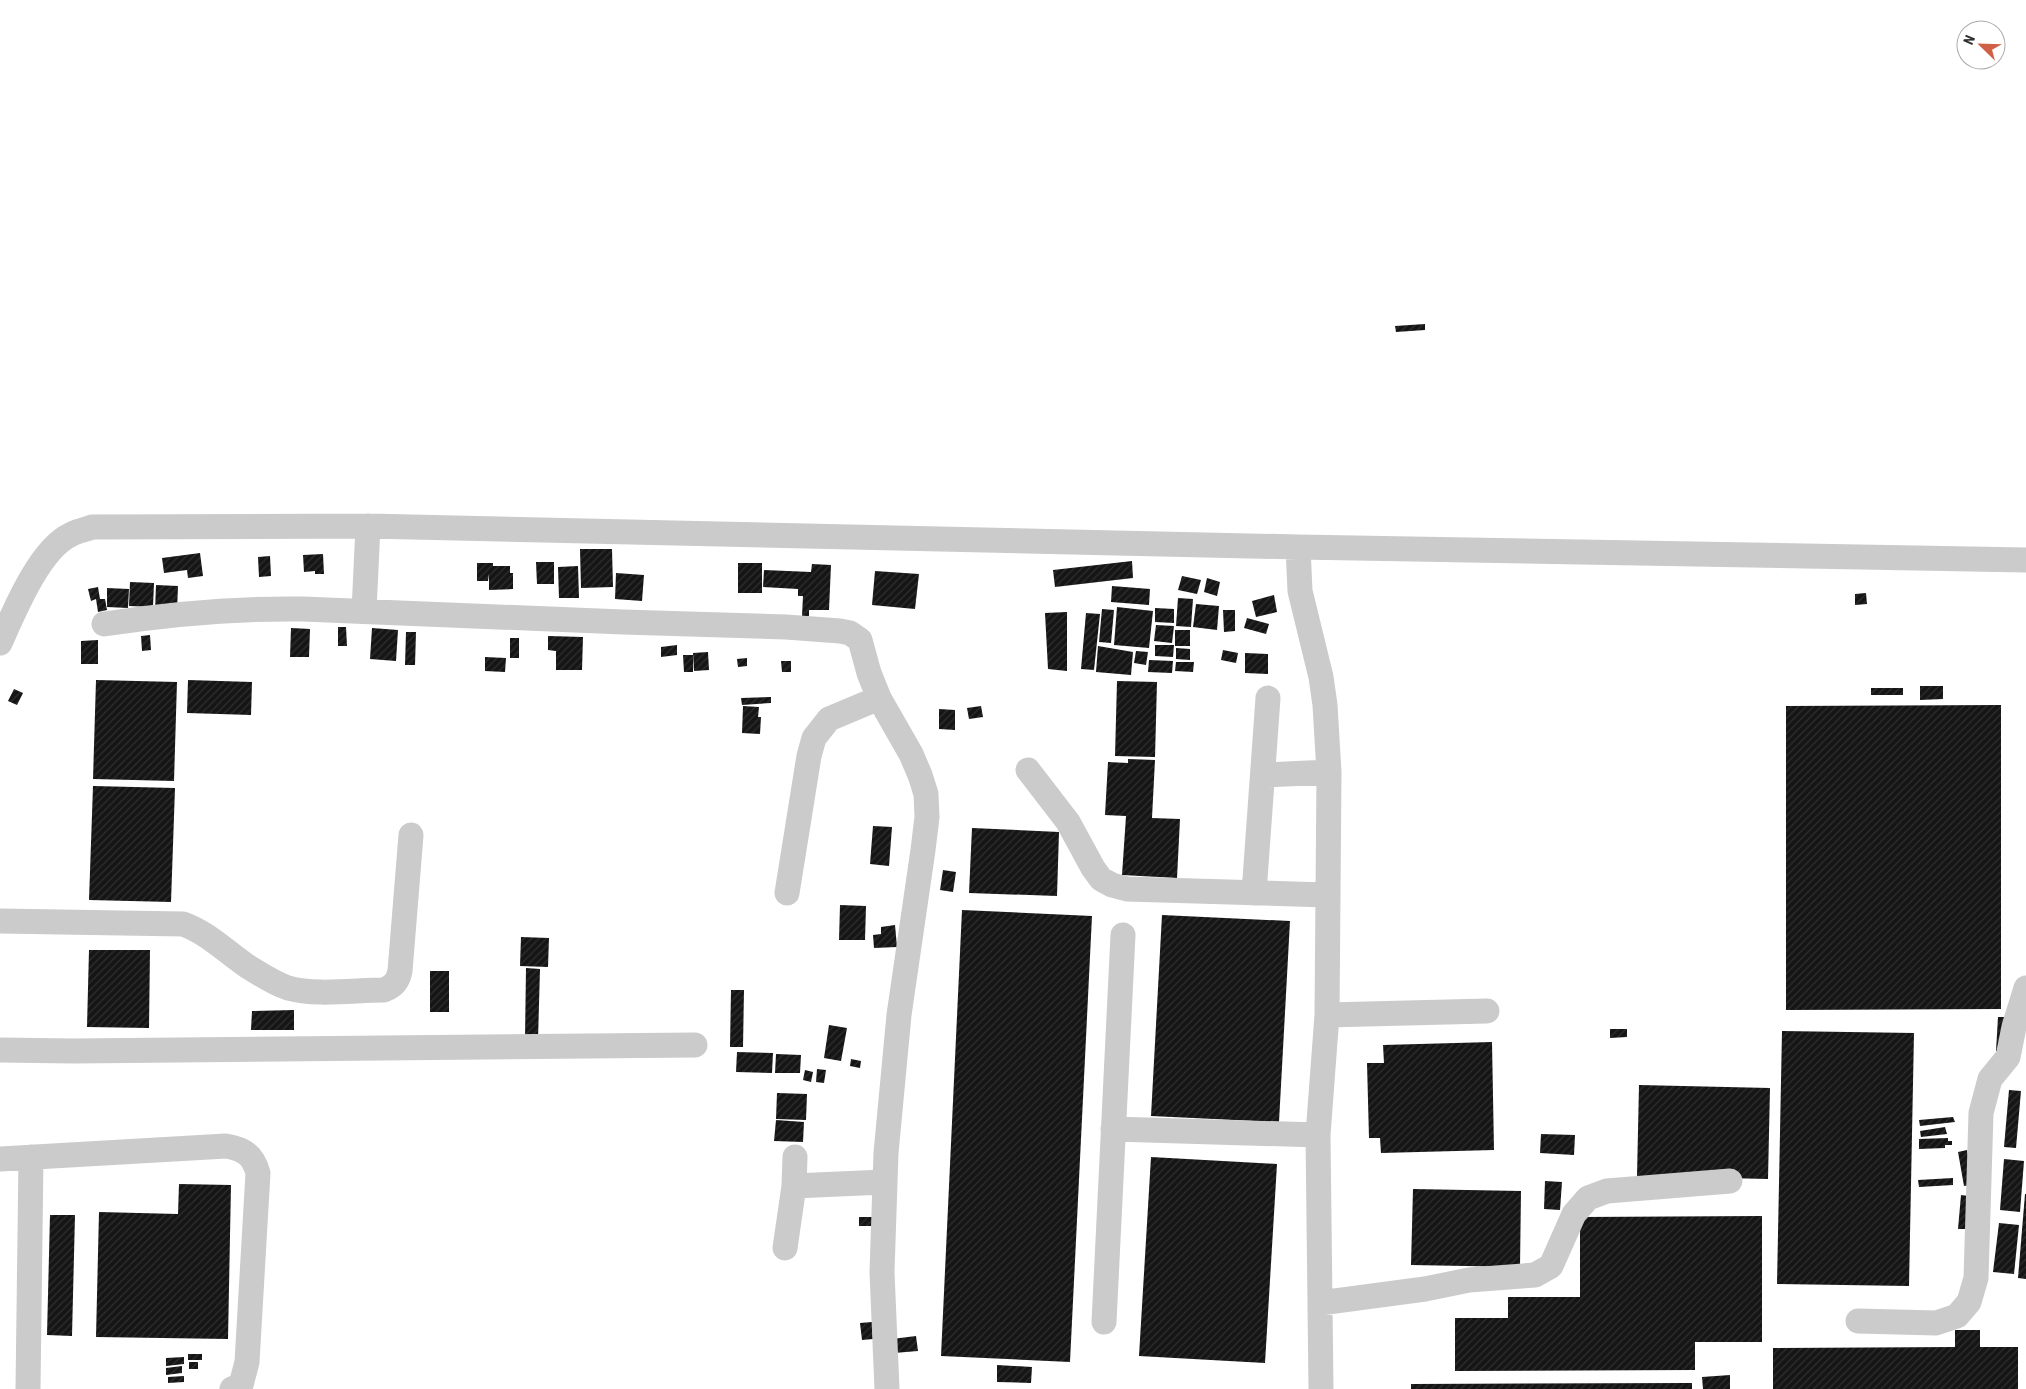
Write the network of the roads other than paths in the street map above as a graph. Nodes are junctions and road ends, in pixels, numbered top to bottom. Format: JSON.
{"nodes":[{"id":1,"x":368,"y":526,"type":"junction"},
{"id":2,"x":1298,"y":548,"type":"junction"},
{"id":3,"x":2026,"y":560,"type":"edge"},
{"id":4,"x":364,"y":611,"type":"junction"},
{"id":5,"x":104,"y":624,"type":"dead end"},
{"id":6,"x":0,"y":643,"type":"edge"},
{"id":7,"x":879,"y":698,"type":"junction"},
{"id":8,"x":1268,"y":698,"type":"dead end"},
{"id":9,"x":1028,"y":770,"type":"dead end"},
{"id":10,"x":1329,"y":772,"type":"junction"},
{"id":11,"x":1263,"y":775,"type":"junction"},
{"id":12,"x":411,"y":835,"type":"dead end"},
{"id":13,"x":787,"y":893,"type":"dead end"},
{"id":14,"x":1254,"y":893,"type":"junction"},
{"id":15,"x":1327,"y":895,"type":"junction"},
{"id":16,"x":0,"y":921,"type":"edge"},
{"id":17,"x":1123,"y":935,"type":"dead end"},
{"id":18,"x":2026,"y":988,"type":"edge"},
{"id":19,"x":1487,"y":1011,"type":"dead end"},
{"id":20,"x":1327,"y":1015,"type":"junction"},
{"id":21,"x":695,"y":1046,"type":"dead end"},
{"id":22,"x":0,"y":1050,"type":"edge"},
{"id":23,"x":1113,"y":1129,"type":"junction"},
{"id":24,"x":1318,"y":1135,"type":"junction"},
{"id":25,"x":31,"y":1157,"type":"junction"},
{"id":26,"x":795,"y":1157,"type":"dead end"},
{"id":27,"x":0,"y":1159,"type":"edge"},
{"id":28,"x":1730,"y":1181,"type":"dead end"},
{"id":29,"x":884,"y":1182,"type":"junction"},
{"id":30,"x":794,"y":1186,"type":"junction"},
{"id":31,"x":784,"y":1248,"type":"dead end"},
{"id":32,"x":1320,"y":1303,"type":"junction"},
{"id":33,"x":1858,"y":1321,"type":"dead end"},
{"id":34,"x":1104,"y":1322,"type":"dead end"},
{"id":35,"x":28,"y":1389,"type":"edge"},
{"id":36,"x":232,"y":1389,"type":"edge"},
{"id":37,"x":887,"y":1389,"type":"edge"},
{"id":38,"x":1321,"y":1389,"type":"edge"}],
"edges":[{"from":1,"to":2,"type":"street"},
{"from":1,"to":4,"type":"street"},
{"from":1,"to":6,"type":"street"},
{"from":2,"to":3,"type":"street"},
{"from":2,"to":10,"type":"street"},
{"from":4,"to":5,"type":"street"},
{"from":4,"to":7,"type":"street"},
{"from":7,"to":13,"type":"street"},
{"from":7,"to":29,"type":"street"},
{"from":8,"to":11,"type":"street"},
{"from":9,"to":14,"type":"street"},
{"from":10,"to":11,"type":"street"},
{"from":10,"to":15,"type":"street"},
{"from":11,"to":14,"type":"street"},
{"from":12,"to":16,"type":"street"},
{"from":14,"to":15,"type":"street"},
{"from":15,"to":20,"type":"street"},
{"from":17,"to":23,"type":"street"},
{"from":18,"to":33,"type":"street"},
{"from":19,"to":20,"type":"street"},
{"from":20,"to":24,"type":"street"},
{"from":21,"to":22,"type":"street"},
{"from":23,"to":24,"type":"street"},
{"from":23,"to":34,"type":"street"},
{"from":24,"to":32,"type":"street"},
{"from":25,"to":27,"type":"street"},
{"from":25,"to":35,"type":"street"},
{"from":25,"to":36,"type":"street"},
{"from":26,"to":30,"type":"street"},
{"from":28,"to":32,"type":"street"},
{"from":29,"to":30,"type":"street"},
{"from":29,"to":37,"type":"street"},
{"from":30,"to":31,"type":"street"},
{"from":32,"to":38,"type":"street"}]}
